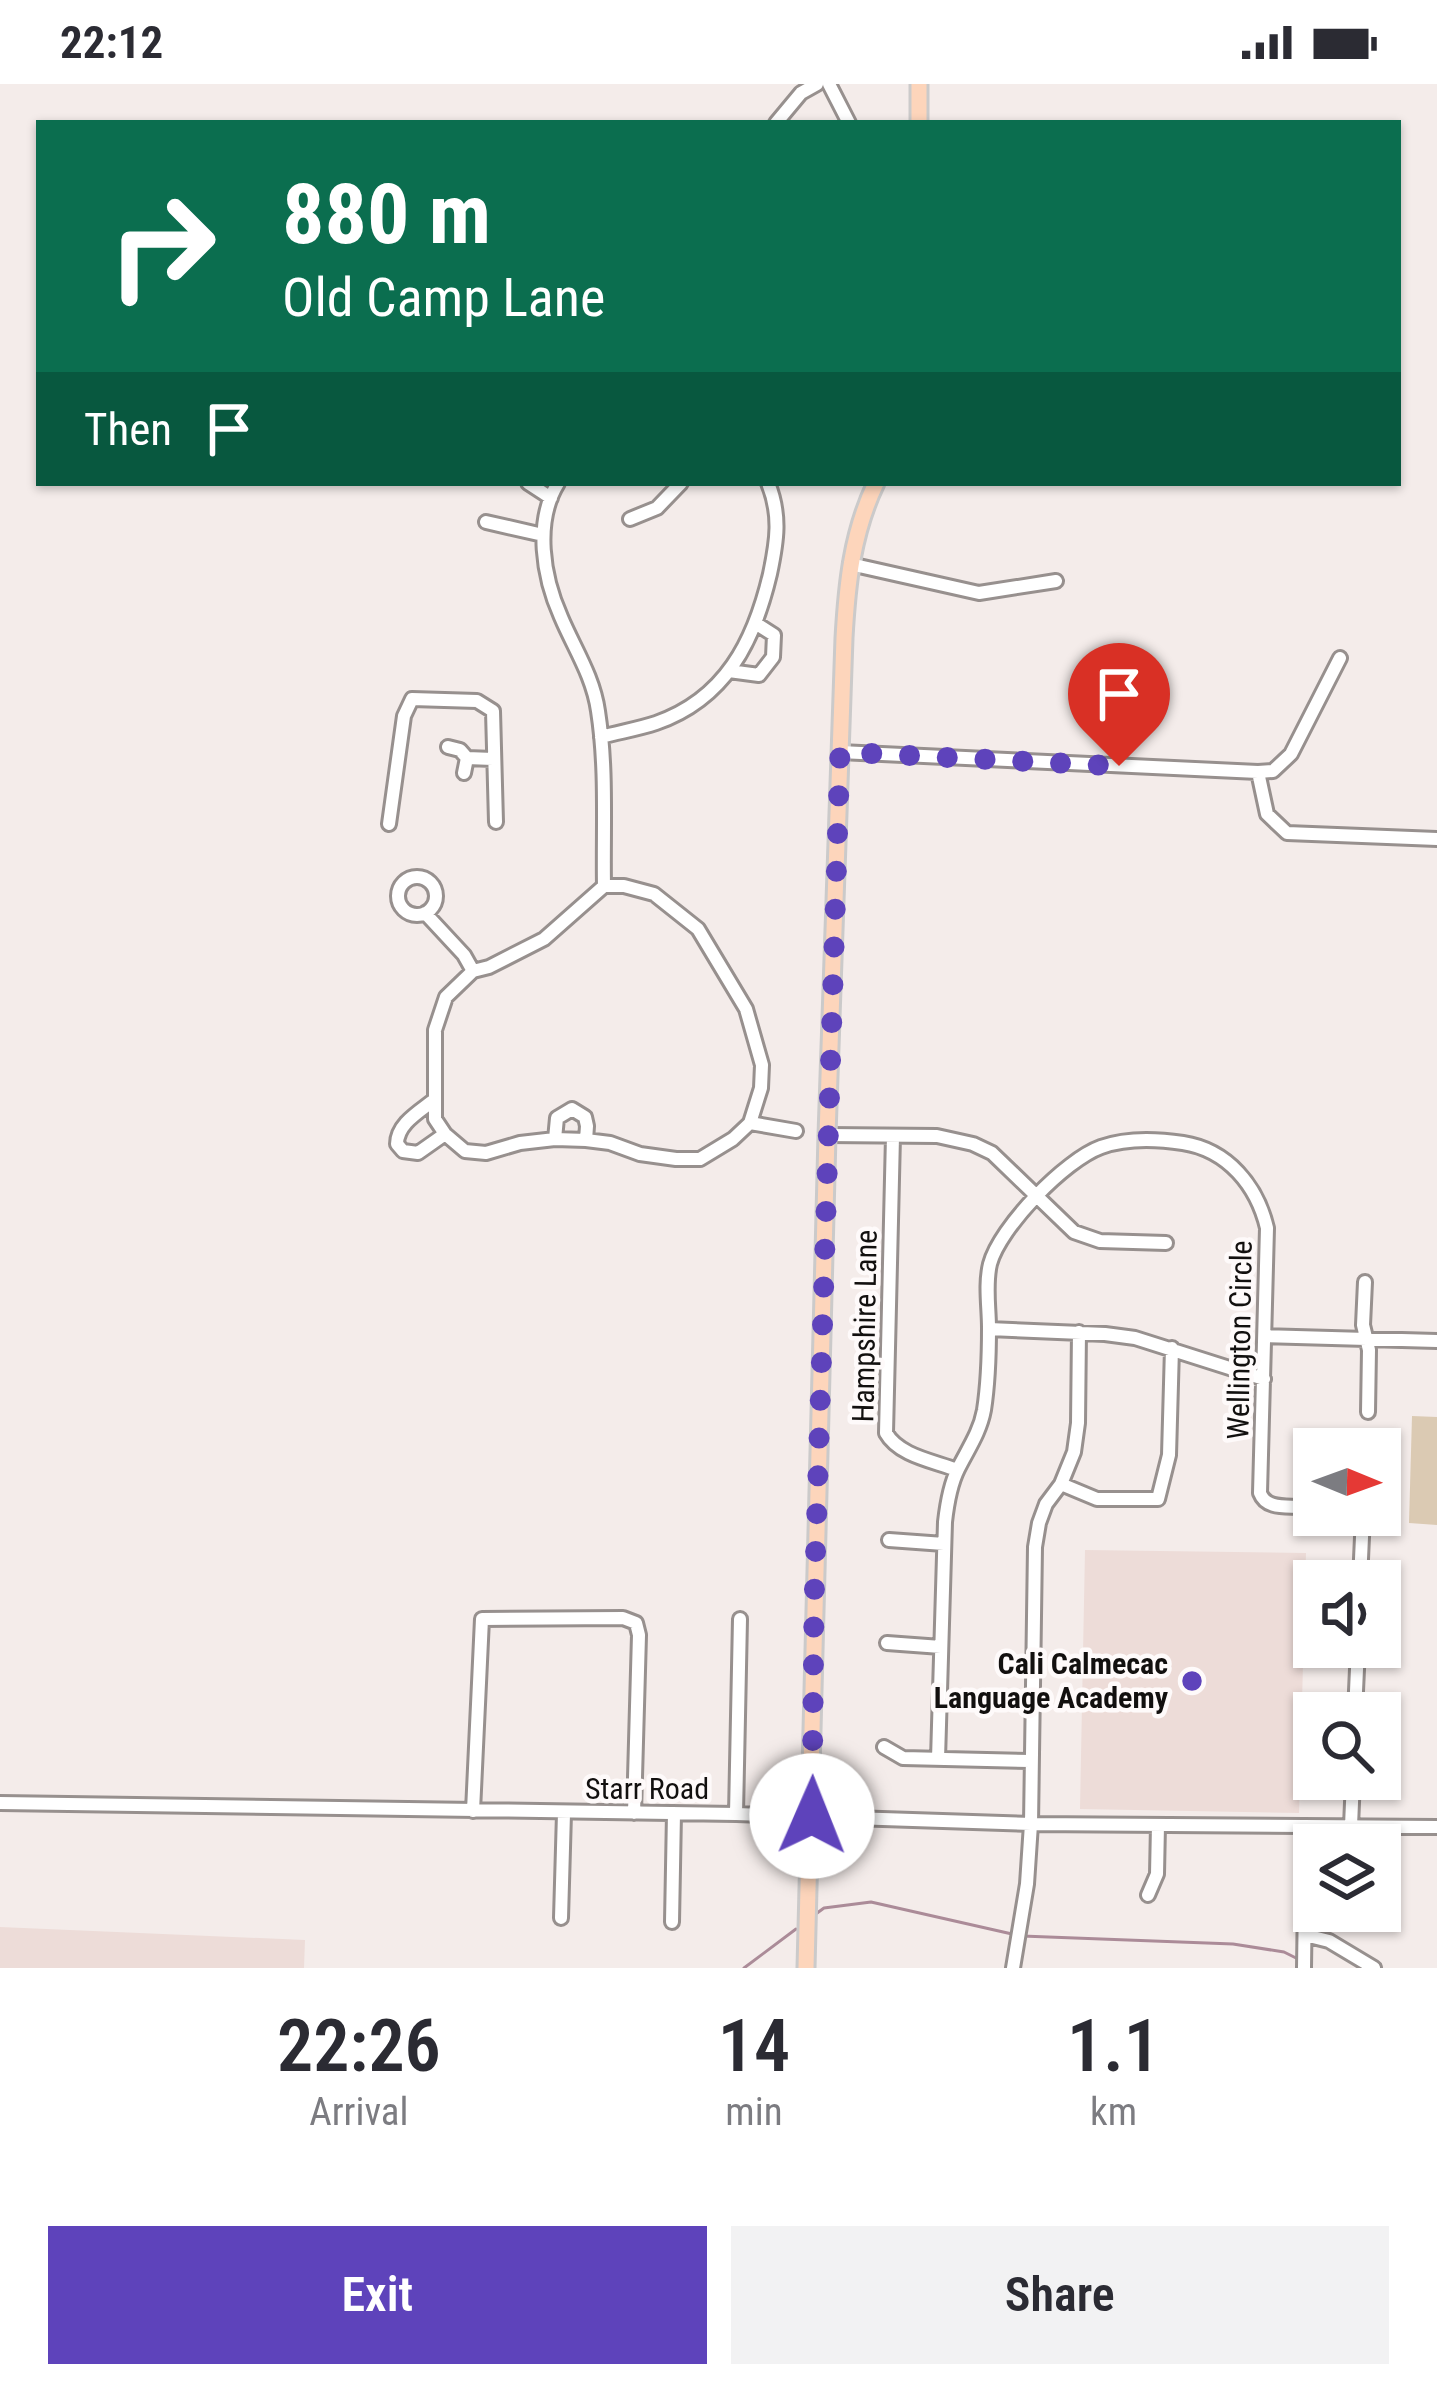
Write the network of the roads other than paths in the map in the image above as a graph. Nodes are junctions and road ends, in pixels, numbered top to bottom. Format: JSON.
{"nodes":[{"id":1,"x":817,"y":84,"type":"edge"},
{"id":2,"x":829,"y":84,"type":"edge"},
{"id":3,"x":919,"y":84,"type":"edge"},
{"id":4,"x":778,"y":120,"type":"edge"},
{"id":5,"x":847,"y":120,"type":"edge"},
{"id":6,"x":919,"y":120,"type":"edge"},
{"id":7,"x":533,"y":486,"type":"edge"},
{"id":8,"x":557,"y":486,"type":"edge"},
{"id":9,"x":678,"y":486,"type":"edge"},
{"id":10,"x":769,"y":486,"type":"edge"},
{"id":11,"x":875,"y":486,"type":"edge"},
{"id":12,"x":551,"y":498,"type":"junction"},
{"id":13,"x":630,"y":519,"type":"dead end"},
{"id":14,"x":486,"y":522,"type":"dead end"},
{"id":15,"x":543,"y":536,"type":"junction"},
{"id":16,"x":850,"y":564,"type":"junction"},
{"id":17,"x":1056,"y":581,"type":"dead end"},
{"id":18,"x":755,"y":623,"type":"junction"},
{"id":19,"x":1340,"y":658,"type":"dead end"},
{"id":20,"x":729,"y":671,"type":"junction"},
{"id":21,"x":601,"y":737,"type":"junction"},
{"id":22,"x":448,"y":747,"type":"dead end"},
{"id":23,"x":840,"y":752,"type":"junction"},
{"id":24,"x":467,"y":758,"type":"junction"},
{"id":25,"x":493,"y":759,"type":"junction"},
{"id":26,"x":1258,"y":772,"type":"junction"},
{"id":27,"x":464,"y":773,"type":"dead end"},
{"id":28,"x":496,"y":822,"type":"dead end"},
{"id":29,"x":389,"y":824,"type":"dead end"},
{"id":30,"x":1437,"y":838,"type":"edge"},
{"id":31,"x":604,"y":886,"type":"junction"},
{"id":32,"x":424,"y":913,"type":"dead end"},
{"id":33,"x":473,"y":971,"type":"junction"},
{"id":34,"x":434,"y":1100,"type":"junction"},
{"id":35,"x":751,"y":1123,"type":"junction"},
{"id":36,"x":796,"y":1131,"type":"dead end"},
{"id":37,"x":445,"y":1134,"type":"junction"},
{"id":38,"x":827,"y":1135,"type":"junction"},
{"id":39,"x":893,"y":1136,"type":"junction"},
{"id":40,"x":555,"y":1139,"type":"junction"},
{"id":41,"x":586,"y":1140,"type":"junction"},
{"id":42,"x":1036,"y":1198,"type":"junction"},
{"id":43,"x":1166,"y":1243,"type":"dead end"},
{"id":44,"x":1364,"y":1282,"type":"dead end"},
{"id":45,"x":989,"y":1329,"type":"junction"},
{"id":46,"x":1079,"y":1332,"type":"junction"},
{"id":47,"x":1265,"y":1336,"type":"junction"},
{"id":48,"x":1364,"y":1339,"type":"junction"},
{"id":49,"x":1437,"y":1341,"type":"edge"},
{"id":50,"x":1172,"y":1348,"type":"junction"},
{"id":51,"x":1264,"y":1379,"type":"junction"},
{"id":52,"x":1368,"y":1412,"type":"dead end"},
{"id":53,"x":957,"y":1470,"type":"junction"},
{"id":54,"x":1061,"y":1484,"type":"junction"},
{"id":55,"x":1293,"y":1507,"type":"edge"},
{"id":56,"x":889,"y":1540,"type":"dead end"},
{"id":57,"x":944,"y":1544,"type":"junction"},
{"id":58,"x":740,"y":1618,"type":"dead end"},
{"id":59,"x":887,"y":1643,"type":"dead end"},
{"id":60,"x":940,"y":1647,"type":"junction"},
{"id":61,"x":884,"y":1747,"type":"dead end"},
{"id":62,"x":938,"y":1759,"type":"junction"},
{"id":63,"x":1030,"y":1761,"type":"junction"},
{"id":64,"x":0,"y":1803,"type":"edge"},
{"id":65,"x":473,"y":1811,"type":"junction"},
{"id":66,"x":564,"y":1813,"type":"junction"},
{"id":67,"x":634,"y":1813,"type":"junction"},
{"id":68,"x":674,"y":1813,"type":"junction"},
{"id":69,"x":736,"y":1814,"type":"junction"},
{"id":70,"x":812,"y":1816,"type":"junction"},
{"id":71,"x":1031,"y":1824,"type":"junction"},
{"id":72,"x":1158,"y":1825,"type":"junction"},
{"id":73,"x":1293,"y":1826,"type":"edge"},
{"id":74,"x":1401,"y":1827,"type":"edge"},
{"id":75,"x":1437,"y":1827,"type":"edge"},
{"id":76,"x":1148,"y":1895,"type":"dead end"},
{"id":77,"x":561,"y":1918,"type":"dead end"},
{"id":78,"x":672,"y":1922,"type":"dead end"},
{"id":79,"x":1305,"y":1932,"type":"edge"},
{"id":80,"x":1305,"y":1935,"type":"junction"},
{"id":81,"x":806,"y":1968,"type":"edge"},
{"id":82,"x":1013,"y":1968,"type":"edge"},
{"id":83,"x":1304,"y":1968,"type":"edge"},
{"id":84,"x":1374,"y":1968,"type":"edge"}],
"edges":[{"from":1,"to":4,"type":"street"},
{"from":2,"to":5,"type":"street"},
{"from":3,"to":6,"type":"main road"},
{"from":7,"to":12,"type":"street"},
{"from":8,"to":12,"type":"street"},
{"from":9,"to":13,"type":"street"},
{"from":10,"to":18,"type":"street"},
{"from":11,"to":16,"type":"main road"},
{"from":12,"to":15,"type":"street"},
{"from":14,"to":15,"type":"street"},
{"from":15,"to":21,"type":"street"},
{"from":16,"to":17,"type":"street"},
{"from":16,"to":23,"type":"main road"},
{"from":18,"to":20,"type":"street"},
{"from":18,"to":20,"type":"street"},
{"from":19,"to":26,"type":"street"},
{"from":20,"to":21,"type":"street"},
{"from":21,"to":31,"type":"street"},
{"from":22,"to":24,"type":"street"},
{"from":23,"to":26,"type":"street"},
{"from":23,"to":38,"type":"main road"},
{"from":24,"to":25,"type":"street"},
{"from":24,"to":27,"type":"street"},
{"from":25,"to":28,"type":"street"},
{"from":25,"to":29,"type":"street"},
{"from":26,"to":30,"type":"street"},
{"from":31,"to":33,"type":"street"},
{"from":31,"to":35,"type":"street"},
{"from":32,"to":33,"type":"street"},
{"from":33,"to":34,"type":"street"},
{"from":34,"to":37,"type":"street"},
{"from":34,"to":37,"type":"street"},
{"from":35,"to":36,"type":"street"},
{"from":35,"to":41,"type":"street"},
{"from":37,"to":40,"type":"street"},
{"from":38,"to":39,"type":"street"},
{"from":38,"to":70,"type":"main road"},
{"from":39,"to":42,"type":"street"},
{"from":39,"to":53,"type":"street","name":"Hampshire Lane"},
{"from":40,"to":41,"type":"street"},
{"from":40,"to":41,"type":"street"},
{"from":42,"to":43,"type":"street"},
{"from":42,"to":45,"type":"street","name":"Wellington Circle"},
{"from":42,"to":47,"type":"street","name":"Wellington Circle"},
{"from":44,"to":48,"type":"street"},
{"from":45,"to":46,"type":"street"},
{"from":45,"to":53,"type":"street","name":"Wellington Circle"},
{"from":46,"to":50,"type":"street"},
{"from":46,"to":54,"type":"street"},
{"from":47,"to":48,"type":"street"},
{"from":47,"to":51,"type":"street","name":"Wellington Circle"},
{"from":48,"to":49,"type":"street"},
{"from":48,"to":52,"type":"street"},
{"from":50,"to":51,"type":"street"},
{"from":50,"to":54,"type":"street"},
{"from":51,"to":55,"type":"street","name":"Wellington Circle"},
{"from":53,"to":57,"type":"street","name":"Wellington Circle"},
{"from":54,"to":63,"type":"street"},
{"from":56,"to":57,"type":"street"},
{"from":57,"to":60,"type":"street","name":"Wellington Circle"},
{"from":58,"to":69,"type":"street"},
{"from":59,"to":60,"type":"street"},
{"from":60,"to":62,"type":"street","name":"Wellington Circle"},
{"from":61,"to":62,"type":"street"},
{"from":62,"to":63,"type":"street"},
{"from":63,"to":71,"type":"street"},
{"from":64,"to":65,"type":"street","name":"Starr Road"},
{"from":65,"to":66,"type":"street","name":"Starr Road"},
{"from":65,"to":67,"type":"street"},
{"from":66,"to":67,"type":"street","name":"Starr Road"},
{"from":66,"to":77,"type":"street"},
{"from":67,"to":68,"type":"street","name":"Starr Road"},
{"from":68,"to":69,"type":"street","name":"Starr Road"},
{"from":68,"to":78,"type":"street"},
{"from":69,"to":70,"type":"street","name":"Starr Road"},
{"from":70,"to":71,"type":"street","name":"Starr Road"},
{"from":70,"to":81,"type":"main road"},
{"from":71,"to":72,"type":"street","name":"Starr Road"},
{"from":71,"to":82,"type":"street"},
{"from":72,"to":73,"type":"street","name":"Starr Road"},
{"from":72,"to":76,"type":"street"},
{"from":74,"to":75,"type":"street","name":"Starr Road"},
{"from":79,"to":80,"type":"street"},
{"from":80,"to":83,"type":"street"},
{"from":80,"to":84,"type":"street"}]}
